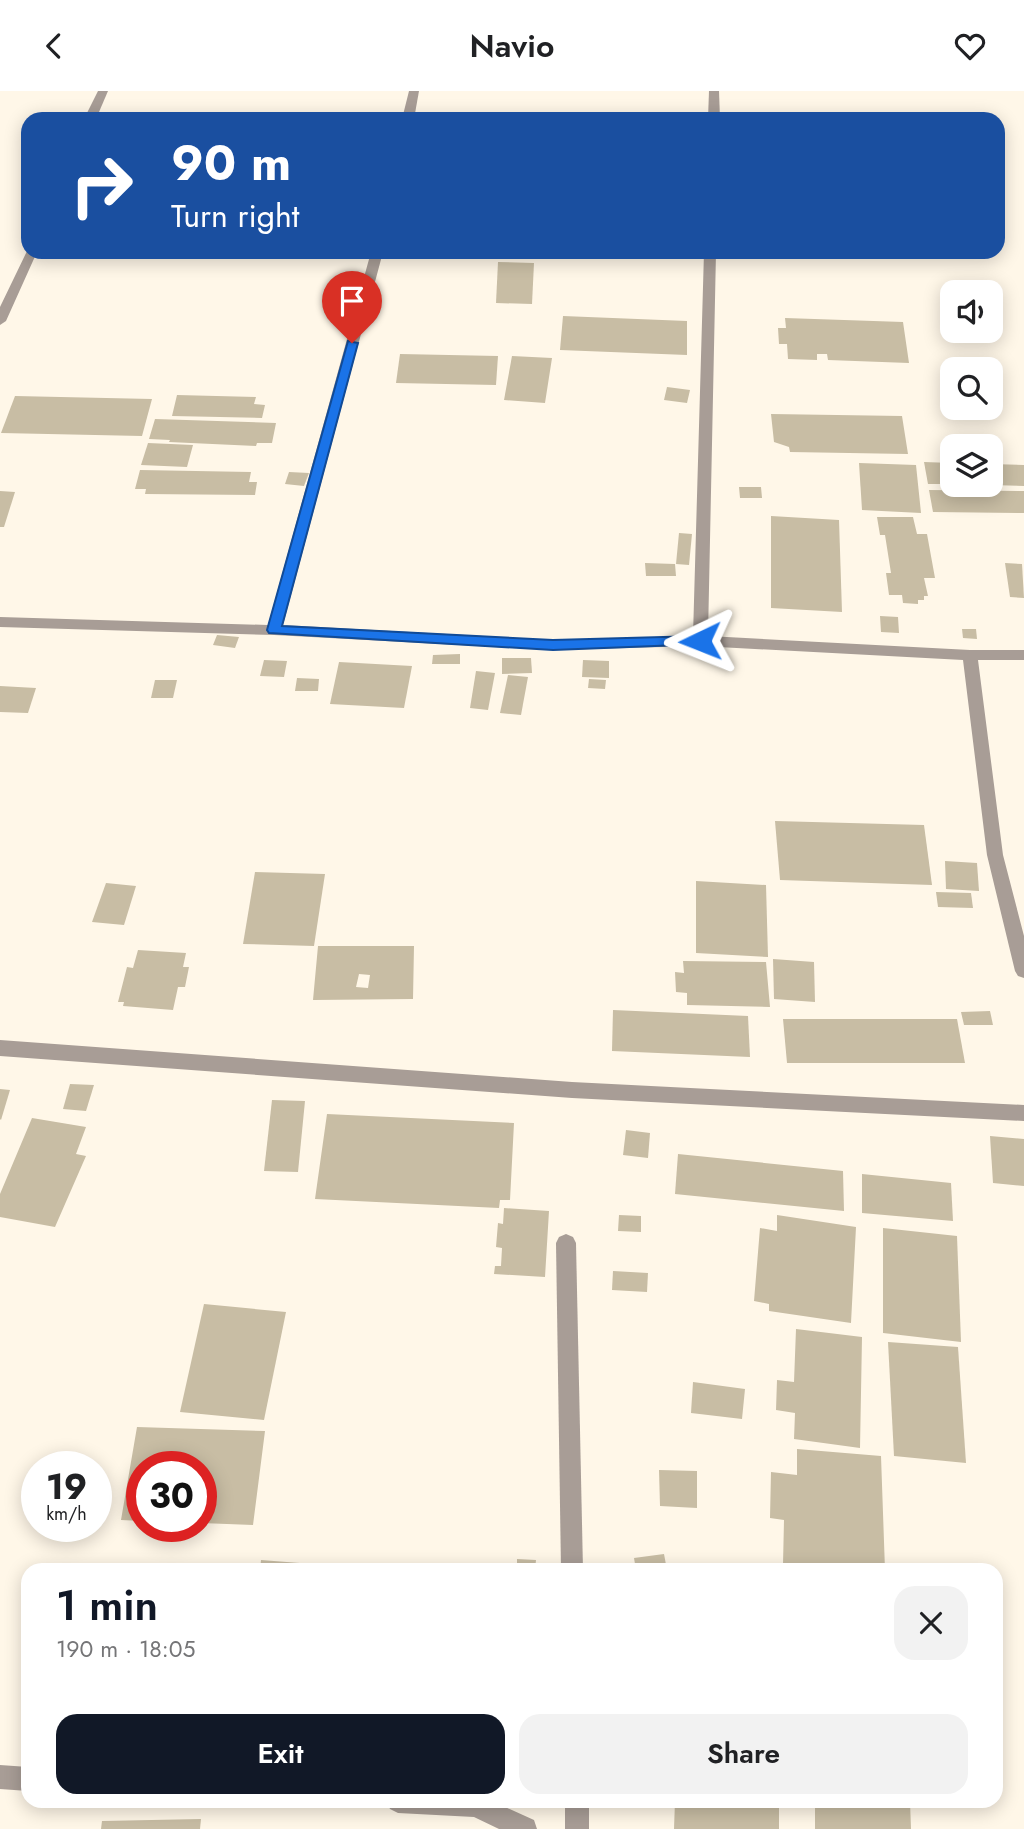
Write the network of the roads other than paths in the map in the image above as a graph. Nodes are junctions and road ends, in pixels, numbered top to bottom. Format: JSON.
{"nodes":[{"id":1,"x":103,"y":91,"type":"edge"},
{"id":2,"x":414,"y":91,"type":"edge"},
{"id":3,"x":714,"y":91,"type":"edge"},
{"id":4,"x":93,"y":112,"type":"edge"},
{"id":5,"x":410,"y":112,"type":"edge"},
{"id":6,"x":714,"y":112,"type":"edge"},
{"id":7,"x":28,"y":259,"type":"edge"},
{"id":8,"x":375,"y":259,"type":"edge"},
{"id":9,"x":710,"y":259,"type":"edge"},
{"id":10,"x":0,"y":321,"type":"edge"},
{"id":11,"x":0,"y":622,"type":"edge"},
{"id":12,"x":274,"y":630,"type":"junction"},
{"id":13,"x":700,"y":641,"type":"junction"},
{"id":14,"x":970,"y":655,"type":"junction"},
{"id":15,"x":1024,"y":655,"type":"edge"},
{"id":16,"x":1024,"y":971,"type":"edge"},
{"id":17,"x":0,"y":1048,"type":"edge"},
{"id":18,"x":1024,"y":1113,"type":"edge"},
{"id":19,"x":566,"y":1243,"type":"dead end"},
{"id":20,"x":572,"y":1563,"type":"edge"},
{"id":21,"x":0,"y":1777,"type":"edge"},
{"id":22,"x":21,"y":1778,"type":"edge"},
{"id":23,"x":481,"y":1808,"type":"edge"},
{"id":24,"x":577,"y":1808,"type":"edge"},
{"id":25,"x":524,"y":1829,"type":"edge"},
{"id":26,"x":577,"y":1829,"type":"edge"}],
"edges":[{"from":1,"to":4,"type":"street"},
{"from":2,"to":5,"type":"street"},
{"from":3,"to":6,"type":"street"},
{"from":7,"to":10,"type":"street"},
{"from":8,"to":12,"type":"street"},
{"from":9,"to":13,"type":"street"},
{"from":11,"to":12,"type":"street"},
{"from":12,"to":13,"type":"street"},
{"from":13,"to":14,"type":"street"},
{"from":14,"to":15,"type":"street"},
{"from":14,"to":16,"type":"street"},
{"from":17,"to":18,"type":"street"},
{"from":19,"to":20,"type":"street"},
{"from":21,"to":22,"type":"street"},
{"from":23,"to":25,"type":"street"},
{"from":24,"to":26,"type":"street"}]}
